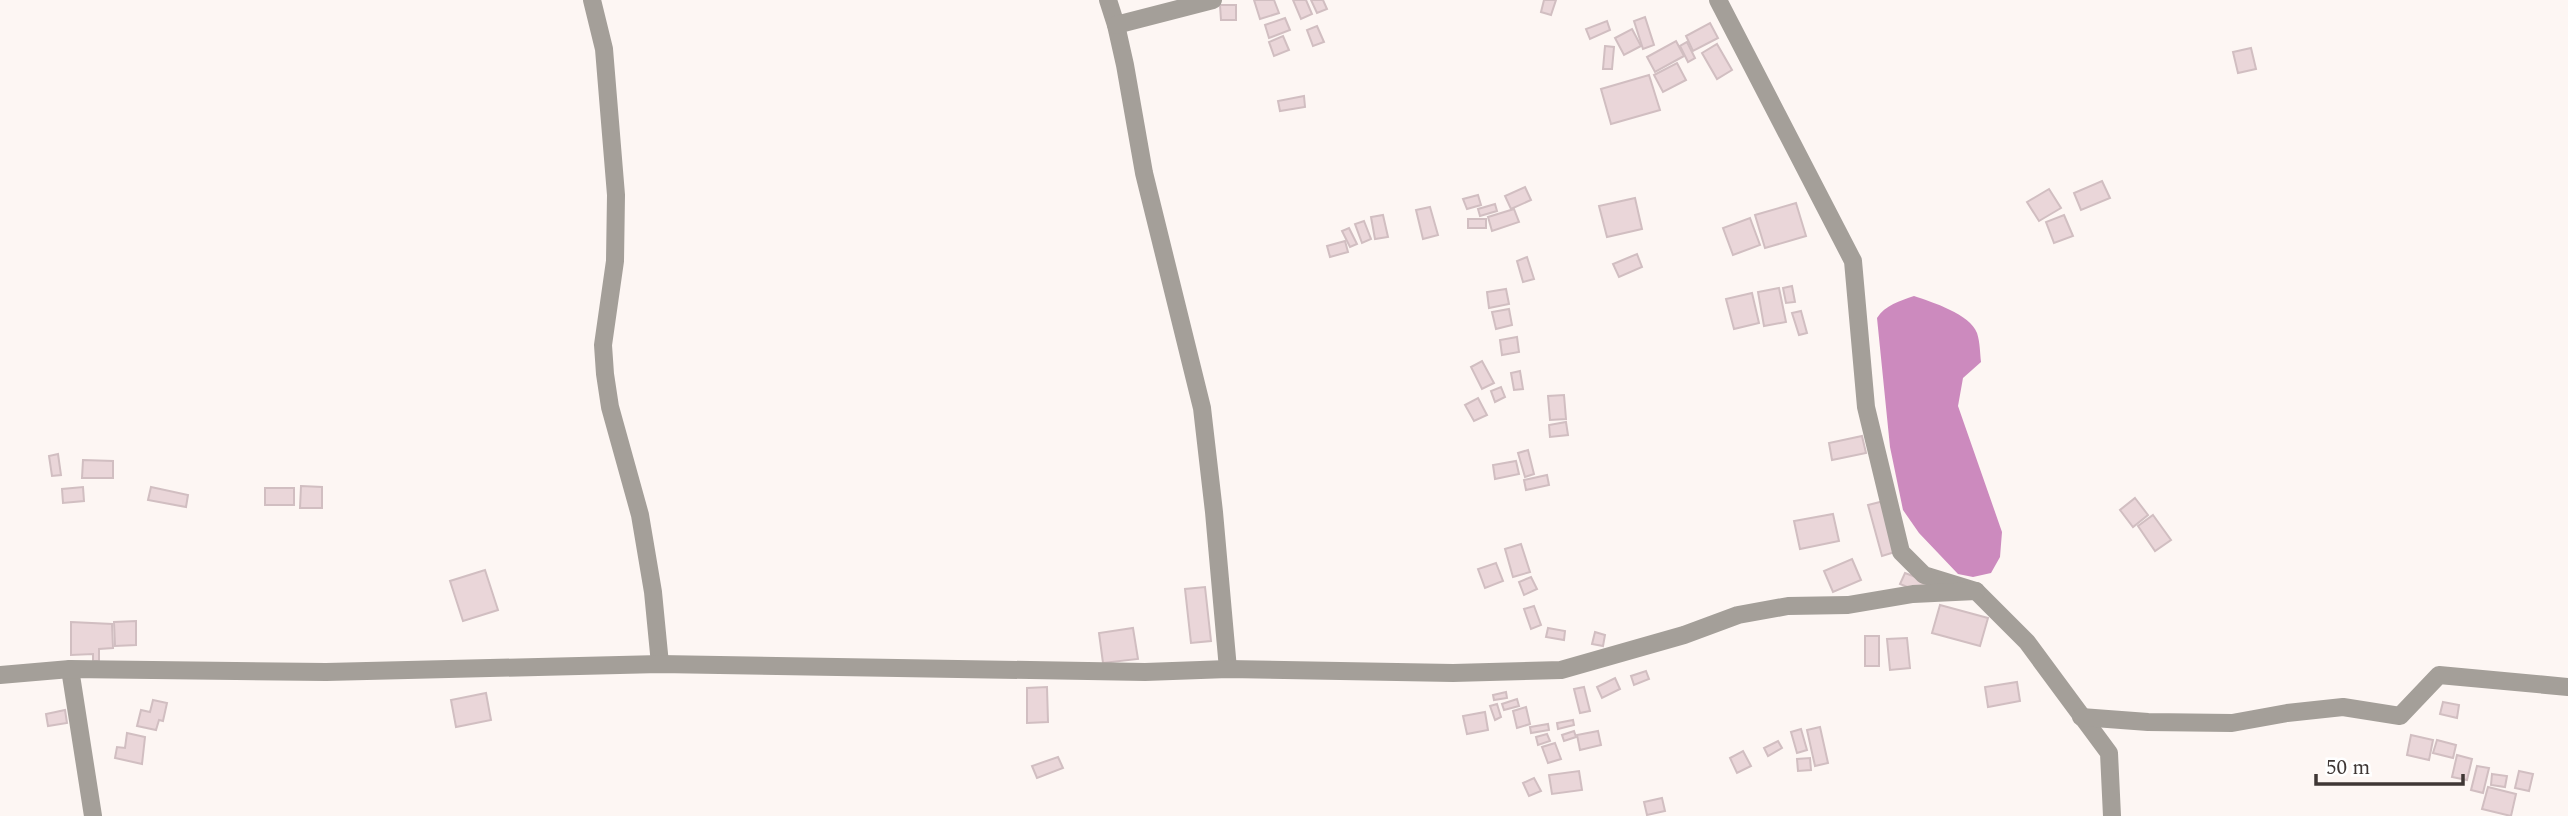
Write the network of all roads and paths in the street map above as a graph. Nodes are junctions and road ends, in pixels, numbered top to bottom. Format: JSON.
{"nodes":[{"id":1,"x":592,"y":0,"type":"edge"},
{"id":2,"x":1108,"y":0,"type":"edge"},
{"id":3,"x":1213,"y":0,"type":"edge"},
{"id":4,"x":1718,"y":0,"type":"edge"},
{"id":5,"x":1116,"y":24,"type":"junction"},
{"id":6,"x":1976,"y":591,"type":"junction"},
{"id":7,"x":660,"y":664,"type":"junction"},
{"id":8,"x":70,"y":669,"type":"junction"},
{"id":9,"x":1228,"y":669,"type":"junction"},
{"id":10,"x":0,"y":675,"type":"edge"},
{"id":11,"x":2568,"y":687,"type":"edge"},
{"id":12,"x":2081,"y":717,"type":"junction"},
{"id":13,"x":93,"y":816,"type":"edge"},
{"id":14,"x":2112,"y":816,"type":"edge"}],
"edges":[{"from":1,"to":7,"type":"street"},
{"from":2,"to":5,"type":"street"},
{"from":3,"to":5,"type":"street"},
{"from":4,"to":6,"type":"street"},
{"from":5,"to":9,"type":"street"},
{"from":6,"to":9,"type":"street"},
{"from":6,"to":12,"type":"street"},
{"from":7,"to":8,"type":"street"},
{"from":7,"to":9,"type":"street"},
{"from":8,"to":10,"type":"street"},
{"from":8,"to":13,"type":"street"},
{"from":11,"to":12,"type":"street"},
{"from":12,"to":14,"type":"street"}]}
